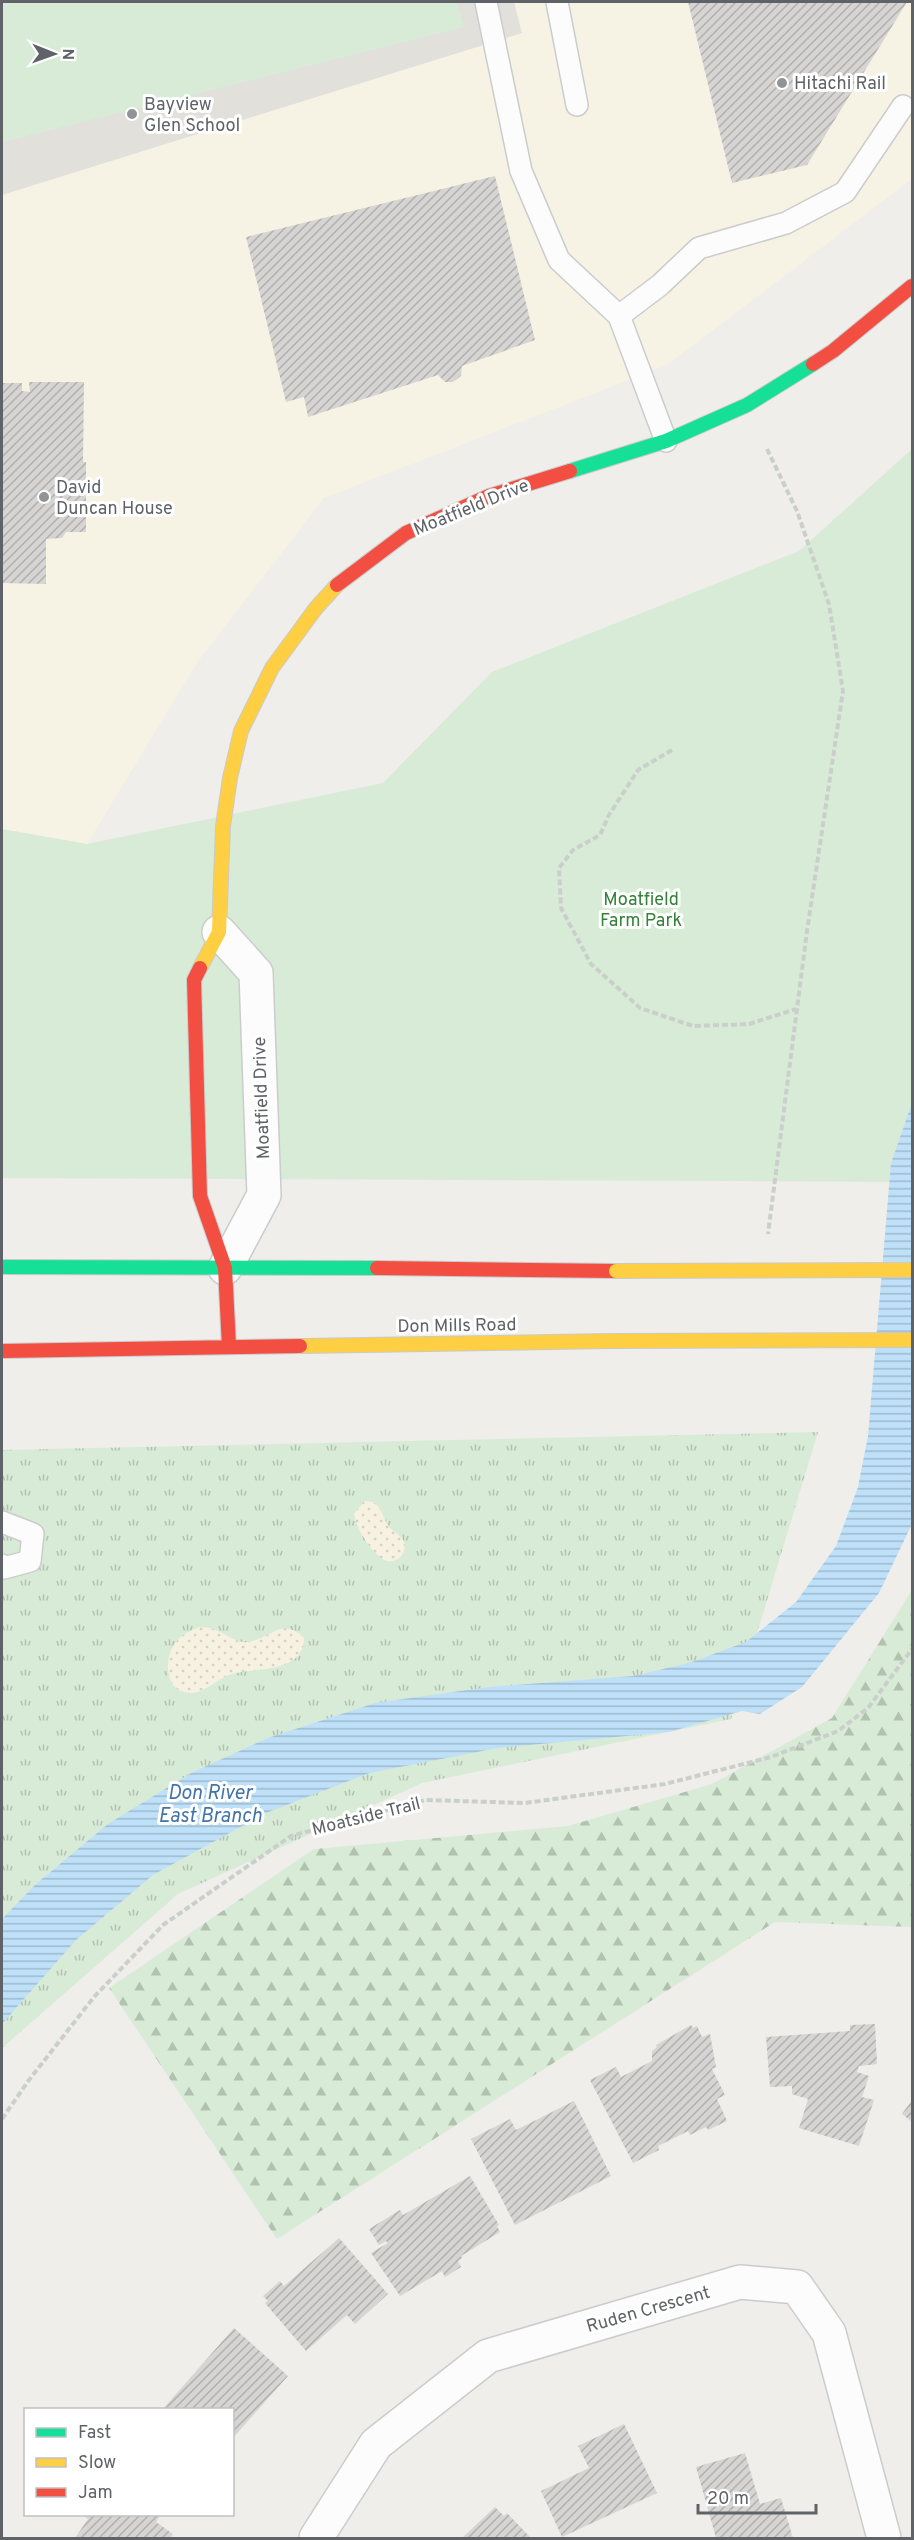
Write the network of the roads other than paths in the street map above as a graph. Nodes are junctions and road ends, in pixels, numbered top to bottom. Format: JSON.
{"nodes":[{"id":1,"x":486,"y":2,"type":"edge"},
{"id":2,"x":557,"y":2,"type":"edge"},
{"id":3,"x":577,"y":105,"type":"dead end"},
{"id":4,"x":903,"y":105,"type":"dead end"},
{"id":5,"x":912,"y":286,"type":"edge"},
{"id":6,"x":619,"y":316,"type":"junction"},
{"id":7,"x":666,"y":441,"type":"junction"},
{"id":8,"x":219,"y":932,"type":"junction"},
{"id":9,"x":2,"y":1267,"type":"edge"},
{"id":10,"x":225,"y":1269,"type":"junction"},
{"id":11,"x":912,"y":1270,"type":"edge"},
{"id":12,"x":912,"y":1341,"type":"edge"},
{"id":13,"x":229,"y":1346,"type":"junction"},
{"id":14,"x":2,"y":1351,"type":"edge"},
{"id":15,"x":2,"y":1522,"type":"edge"},
{"id":16,"x":2,"y":1565,"type":"edge"},
{"id":17,"x":316,"y":2538,"type":"edge"},
{"id":18,"x":884,"y":2538,"type":"edge"}],
"edges":[{"from":1,"to":6,"type":"lane"},
{"from":2,"to":3,"type":"lane"},
{"from":4,"to":6,"type":"lane"},
{"from":5,"to":7,"type":"main road","name":"Moatfield Drive"},
{"from":6,"to":7,"type":"lane"},
{"from":7,"to":8,"type":"main road","name":"Moatfield Drive"},
{"from":8,"to":10,"type":"main road","name":"Moatfield Drive"},
{"from":8,"to":10,"type":"street","name":"Moatfield Drive"},
{"from":9,"to":10,"type":"main road"},
{"from":10,"to":11,"type":"main road","bridge":true},
{"from":10,"to":13,"type":"main road","name":"Moatfield Drive"},
{"from":12,"to":13,"type":"main road","name":"Don Mills Road","bridge":true},
{"from":13,"to":14,"type":"main road","name":"Don Mills Road"},
{"from":15,"to":16,"type":"lane"},
{"from":17,"to":18,"type":"street","name":"Ruden Crescent"}]}
